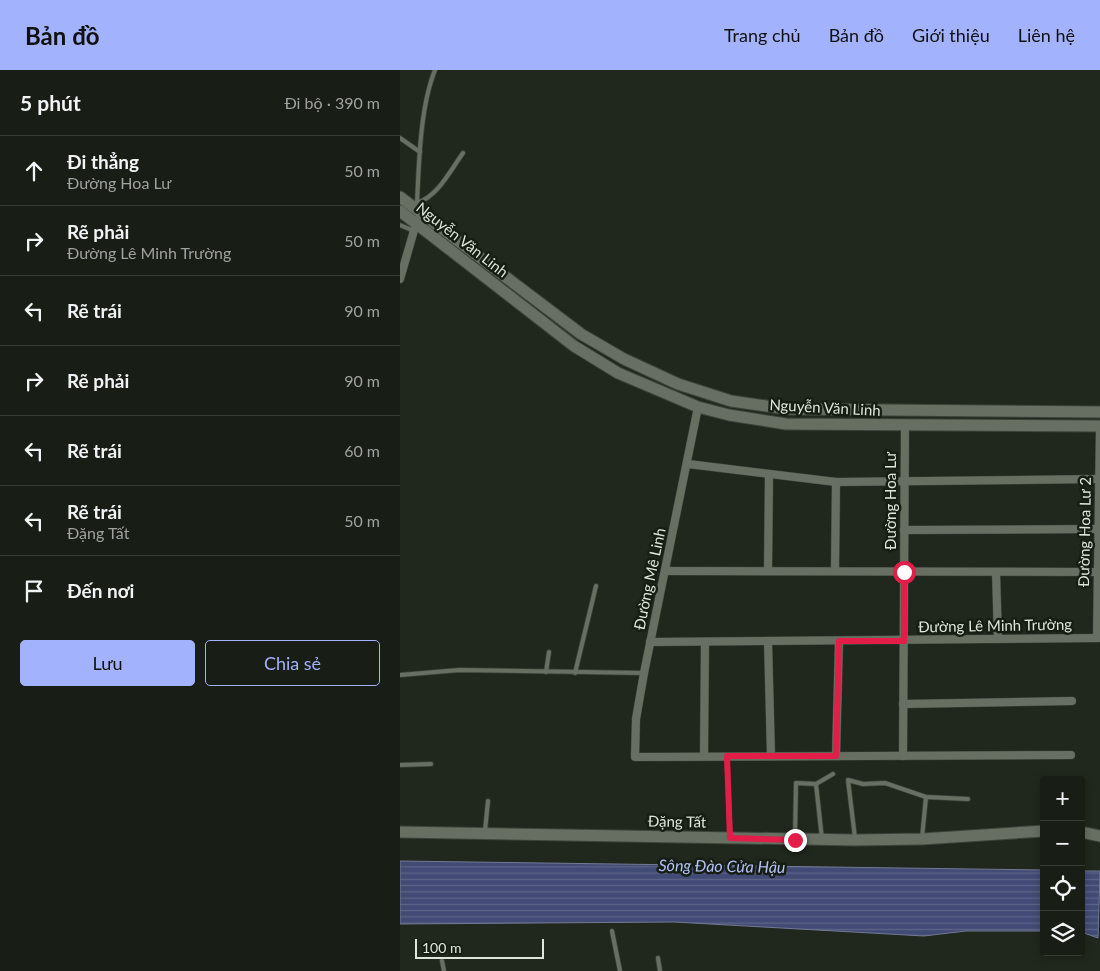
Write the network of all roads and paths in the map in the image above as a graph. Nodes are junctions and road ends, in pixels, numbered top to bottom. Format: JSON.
{"nodes":[{"id":1,"x":435,"y":70,"type":"edge"},
{"id":2,"x":400,"y":138,"type":"edge"},
{"id":3,"x":420,"y":152,"type":"junction"},
{"id":4,"x":463,"y":153,"type":"dead end"},
{"id":5,"x":400,"y":197,"type":"edge"},
{"id":6,"x":417,"y":206,"type":"junction"},
{"id":7,"x":400,"y":211,"type":"edge"},
{"id":8,"x":400,"y":225,"type":"edge"},
{"id":9,"x":415,"y":227,"type":"junction"},
{"id":10,"x":400,"y":279,"type":"edge"},
{"id":11,"x":624,"y":359,"type":"junction"},
{"id":12,"x":618,"y":373,"type":"junction"},
{"id":13,"x":698,"y":407,"type":"junction"},
{"id":14,"x":870,"y":411,"type":"junction"},
{"id":15,"x":1100,"y":412,"type":"edge"},
{"id":16,"x":870,"y":426,"type":"junction"},
{"id":17,"x":905,"y":426,"type":"junction"},
{"id":18,"x":1100,"y":426,"type":"edge"},
{"id":19,"x":688,"y":464,"type":"junction"},
{"id":20,"x":769,"y":475,"type":"junction"},
{"id":21,"x":1099,"y":479,"type":"edge"},
{"id":22,"x":836,"y":482,"type":"junction"},
{"id":23,"x":904,"y":482,"type":"junction"},
{"id":24,"x":1098,"y":529,"type":"junction"},
{"id":25,"x":904,"y":530,"type":"junction"},
{"id":26,"x":665,"y":571,"type":"junction"},
{"id":27,"x":768,"y":571,"type":"junction"},
{"id":28,"x":835,"y":571,"type":"junction"},
{"id":29,"x":904,"y":572,"type":"junction"},
{"id":30,"x":996,"y":572,"type":"junction"},
{"id":31,"x":1098,"y":572,"type":"junction"},
{"id":32,"x":596,"y":586,"type":"dead end"},
{"id":33,"x":1099,"y":638,"type":"edge"},
{"id":34,"x":998,"y":640,"type":"junction"},
{"id":35,"x":768,"y":641,"type":"junction"},
{"id":36,"x":839,"y":641,"type":"junction"},
{"id":37,"x":904,"y":641,"type":"junction"},
{"id":38,"x":650,"y":642,"type":"junction"},
{"id":39,"x":705,"y":642,"type":"junction"},
{"id":40,"x":549,"y":652,"type":"dead end"},
{"id":41,"x":546,"y":672,"type":"junction"},
{"id":42,"x":575,"y":673,"type":"junction"},
{"id":43,"x":644,"y":673,"type":"junction"},
{"id":44,"x":400,"y":675,"type":"edge"},
{"id":45,"x":1072,"y":701,"type":"dead end"},
{"id":46,"x":903,"y":704,"type":"junction"},
{"id":47,"x":704,"y":756,"type":"junction"},
{"id":48,"x":727,"y":756,"type":"junction"},
{"id":49,"x":771,"y":756,"type":"junction"},
{"id":50,"x":836,"y":756,"type":"junction"},
{"id":51,"x":903,"y":756,"type":"junction"},
{"id":52,"x":1071,"y":756,"type":"dead end"},
{"id":53,"x":400,"y":764,"type":"edge"},
{"id":54,"x":430,"y":764,"type":"dead end"},
{"id":55,"x":833,"y":774,"type":"dead end"},
{"id":56,"x":816,"y":784,"type":"junction"},
{"id":57,"x":926,"y":798,"type":"junction"},
{"id":58,"x":968,"y":799,"type":"dead end"},
{"id":59,"x":488,"y":801,"type":"dead end"},
{"id":60,"x":1040,"y":831,"type":"edge"},
{"id":61,"x":400,"y":832,"type":"edge"},
{"id":62,"x":1085,"y":833,"type":"edge"},
{"id":63,"x":485,"y":834,"type":"junction"},
{"id":64,"x":1100,"y":836,"type":"edge"},
{"id":65,"x":730,"y":838,"type":"junction"},
{"id":66,"x":922,"y":839,"type":"junction"},
{"id":67,"x":795,"y":840,"type":"junction"},
{"id":68,"x":822,"y":840,"type":"junction"},
{"id":69,"x":855,"y":840,"type":"junction"},
{"id":70,"x":612,"y":930,"type":"dead end"},
{"id":71,"x":658,"y":958,"type":"dead end"},
{"id":72,"x":442,"y":961,"type":"dead end"},
{"id":73,"x":444,"y":971,"type":"edge"},
{"id":74,"x":620,"y":971,"type":"edge"},
{"id":75,"x":660,"y":971,"type":"edge"}],
"edges":[{"from":1,"to":3,"type":"lane"},
{"from":2,"to":3,"type":"lane"},
{"from":3,"to":6,"type":"lane"},
{"from":4,"to":6,"type":"lane"},
{"from":5,"to":6,"type":"main road","name":"Nguyễn Văn Linh"},
{"from":6,"to":9,"type":"street"},
{"from":6,"to":11,"type":"main road","name":"Nguyễn Văn Linh"},
{"from":7,"to":9,"type":"main road","name":"Nguyễn Văn Linh"},
{"from":8,"to":9,"type":"lane"},
{"from":9,"to":10,"type":"street"},
{"from":9,"to":12,"type":"main road","name":"Nguyễn Văn Linh"},
{"from":11,"to":12,"type":"main road"},
{"from":11,"to":14,"type":"main road","name":"Nguyễn Văn Linh"},
{"from":12,"to":13,"type":"main road","name":"Nguyễn Văn Linh"},
{"from":13,"to":16,"type":"main road","name":"Nguyễn Văn Linh"},
{"from":13,"to":19,"type":"street","name":"Đường Mê Linh"},
{"from":14,"to":15,"type":"main road","name":"Nguyễn Văn Linh"},
{"from":14,"to":16,"type":"main road"},
{"from":16,"to":17,"type":"main road","name":"Nguyễn Văn Linh"},
{"from":17,"to":18,"type":"main road","name":"Nguyễn Văn Linh"},
{"from":17,"to":23,"type":"street","name":"Đường Hoa Lư"},
{"from":18,"to":21,"type":"street","name":"Đường Hoa Lư 2"},
{"from":19,"to":20,"type":"street"},
{"from":19,"to":26,"type":"street","name":"Đường Mê Linh"},
{"from":20,"to":22,"type":"street"},
{"from":20,"to":27,"type":"street"},
{"from":21,"to":23,"type":"street"},
{"from":21,"to":24,"type":"street","name":"Đường Hoa Lư 2"},
{"from":22,"to":23,"type":"street"},
{"from":22,"to":28,"type":"street"},
{"from":23,"to":25,"type":"street","name":"Đường Hoa Lư"},
{"from":24,"to":25,"type":"street"},
{"from":24,"to":31,"type":"street","name":"Đường Hoa Lư 2"},
{"from":25,"to":29,"type":"street","name":"Đường Hoa Lư"},
{"from":26,"to":27,"type":"street"},
{"from":26,"to":38,"type":"street","name":"Đường Mê Linh"},
{"from":27,"to":28,"type":"street"},
{"from":28,"to":29,"type":"street"},
{"from":29,"to":30,"type":"street"},
{"from":29,"to":37,"type":"street","name":"Đường Hoa Lư"},
{"from":30,"to":31,"type":"street"},
{"from":30,"to":34,"type":"street"},
{"from":31,"to":33,"type":"street","name":"Đường Hoa Lư 2"},
{"from":32,"to":42,"type":"lane"},
{"from":33,"to":34,"type":"street","name":"Đường Lê Minh Trường"},
{"from":34,"to":37,"type":"street","name":"Đường Lê Minh Trường"},
{"from":35,"to":36,"type":"street","name":"Đường Lê Minh Trường"},
{"from":35,"to":39,"type":"street","name":"Đường Lê Minh Trường"},
{"from":35,"to":49,"type":"street"},
{"from":36,"to":37,"type":"street","name":"Đường Lê Minh Trường"},
{"from":36,"to":50,"type":"street"},
{"from":37,"to":46,"type":"street","name":"Đường Hoa Lư"},
{"from":38,"to":39,"type":"street","name":"Đường Lê Minh Trường"},
{"from":38,"to":43,"type":"street","name":"Đường Mê Linh"},
{"from":39,"to":47,"type":"street"},
{"from":40,"to":41,"type":"lane"},
{"from":41,"to":42,"type":"lane"},
{"from":41,"to":44,"type":"lane"},
{"from":42,"to":43,"type":"lane"},
{"from":43,"to":47,"type":"street","name":"Đường Mê Linh"},
{"from":45,"to":46,"type":"street"},
{"from":46,"to":51,"type":"street","name":"Đường Hoa Lư"},
{"from":47,"to":48,"type":"street"},
{"from":48,"to":49,"type":"street"},
{"from":48,"to":65,"type":"lane"},
{"from":49,"to":50,"type":"street"},
{"from":50,"to":51,"type":"street"},
{"from":51,"to":52,"type":"street"},
{"from":53,"to":54,"type":"lane"},
{"from":55,"to":56,"type":"lane"},
{"from":56,"to":67,"type":"lane"},
{"from":56,"to":68,"type":"lane"},
{"from":57,"to":58,"type":"lane"},
{"from":57,"to":66,"type":"lane"},
{"from":57,"to":69,"type":"lane"},
{"from":59,"to":63,"type":"lane"},
{"from":60,"to":66,"type":"main road","name":"Đặng Tất"},
{"from":61,"to":63,"type":"main road","name":"Đặng Tất"},
{"from":62,"to":64,"type":"main road"},
{"from":63,"to":65,"type":"main road","name":"Đặng Tất"},
{"from":65,"to":67,"type":"main road","name":"Đặng Tất"},
{"from":66,"to":69,"type":"main road","name":"Đặng Tất"},
{"from":67,"to":68,"type":"main road","name":"Đặng Tất"},
{"from":68,"to":69,"type":"main road","name":"Đặng Tất"},
{"from":70,"to":74,"type":"lane"},
{"from":71,"to":75,"type":"lane"},
{"from":72,"to":73,"type":"lane"}]}
